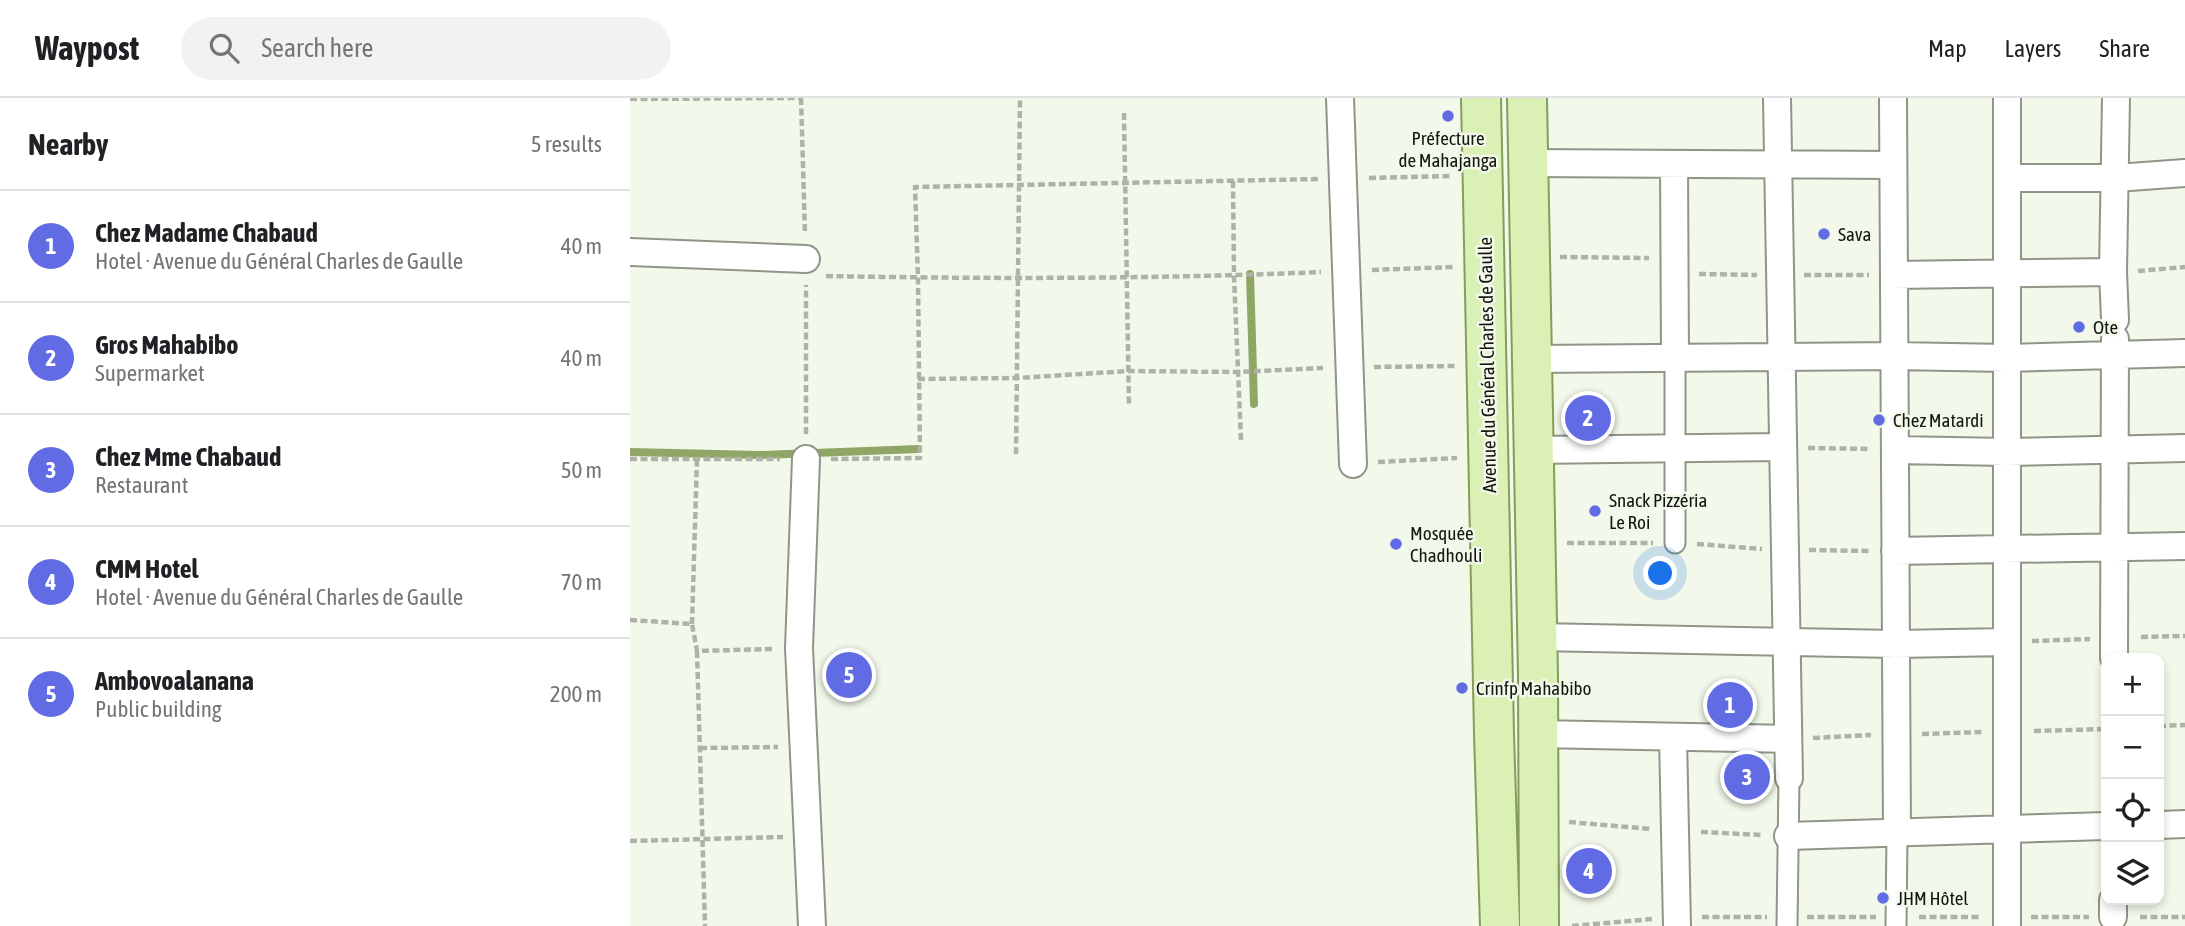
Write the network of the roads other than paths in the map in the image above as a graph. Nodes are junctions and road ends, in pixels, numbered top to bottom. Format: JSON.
{"nodes":[{"id":1,"x":1340,"y":98,"type":"edge"},
{"id":2,"x":1481,"y":98,"type":"edge"},
{"id":3,"x":1527,"y":98,"type":"edge"},
{"id":4,"x":1777,"y":98,"type":"edge"},
{"id":5,"x":1893,"y":98,"type":"edge"},
{"id":6,"x":2007,"y":98,"type":"edge"},
{"id":7,"x":2116,"y":98,"type":"edge"},
{"id":8,"x":1528,"y":163,"type":"junction"},
{"id":9,"x":1674,"y":164,"type":"junction"},
{"id":10,"x":1778,"y":164,"type":"junction"},
{"id":11,"x":1894,"y":165,"type":"junction"},
{"id":12,"x":2185,"y":173,"type":"edge"},
{"id":13,"x":2007,"y":178,"type":"junction"},
{"id":14,"x":2116,"y":178,"type":"junction"},
{"id":15,"x":630,"y":252,"type":"edge"},
{"id":16,"x":813,"y":268,"type":"road end"},
{"id":17,"x":2113,"y":272,"type":"junction"},
{"id":18,"x":2007,"y":274,"type":"junction"},
{"id":19,"x":1894,"y":275,"type":"junction"},
{"id":20,"x":2115,"y":338,"type":"junction"},
{"id":21,"x":2185,"y":353,"type":"edge"},
{"id":22,"x":1894,"y":356,"type":"junction"},
{"id":23,"x":1782,"y":358,"type":"junction"},
{"id":24,"x":2007,"y":358,"type":"junction"},
{"id":25,"x":1532,"y":359,"type":"junction"},
{"id":26,"x":1675,"y":359,"type":"junction"},
{"id":27,"x":1783,"y":447,"type":"junction"},
{"id":28,"x":2185,"y":448,"type":"edge"},
{"id":29,"x":1675,"y":449,"type":"junction"},
{"id":30,"x":2115,"y":449,"type":"junction"},
{"id":31,"x":1533,"y":450,"type":"junction"},
{"id":32,"x":1895,"y":450,"type":"junction"},
{"id":33,"x":2007,"y":452,"type":"junction"},
{"id":34,"x":806,"y":459,"type":"road end"},
{"id":35,"x":1353,"y":464,"type":"road end"},
{"id":36,"x":1675,"y":542,"type":"road end"},
{"id":37,"x":2185,"y":546,"type":"edge"},
{"id":38,"x":2114,"y":548,"type":"junction"},
{"id":39,"x":2007,"y":550,"type":"junction"},
{"id":40,"x":1895,"y":551,"type":"junction"},
{"id":41,"x":1537,"y":637,"type":"junction"},
{"id":42,"x":1786,"y":642,"type":"junction"},
{"id":43,"x":2007,"y":642,"type":"junction"},
{"id":44,"x":1896,"y":644,"type":"junction"},
{"id":45,"x":2114,"y":653,"type":"edge"},
{"id":46,"x":1538,"y":734,"type":"junction"},
{"id":47,"x":1673,"y":737,"type":"junction"},
{"id":48,"x":1788,"y":739,"type":"junction"},
{"id":49,"x":1789,"y":778,"type":"joint"},
{"id":50,"x":2185,"y":824,"type":"edge"},
{"id":51,"x":2164,"y":825,"type":"edge"},
{"id":52,"x":2101,"y":827,"type":"edge"},
{"id":53,"x":2007,"y":830,"type":"junction"},
{"id":54,"x":1897,"y":832,"type":"junction"},
{"id":55,"x":1788,"y":836,"type":"junction"},
{"id":56,"x":812,"y":926,"type":"edge"},
{"id":57,"x":1500,"y":926,"type":"edge"},
{"id":58,"x":1539,"y":926,"type":"edge"},
{"id":59,"x":1676,"y":926,"type":"edge"},
{"id":60,"x":1787,"y":926,"type":"edge"},
{"id":61,"x":1896,"y":926,"type":"edge"},
{"id":62,"x":2007,"y":926,"type":"edge"}],
"edges":[{"from":1,"to":35,"type":"street"},
{"from":2,"to":57,"type":"main road","name":"Avenue du Général Charles de Gaulle"},
{"from":3,"to":8,"type":"main road"},
{"from":4,"to":10,"type":"street"},
{"from":5,"to":11,"type":"street"},
{"from":6,"to":13,"type":"street"},
{"from":7,"to":14,"type":"street"},
{"from":8,"to":9,"type":"street"},
{"from":8,"to":25,"type":"main road"},
{"from":9,"to":10,"type":"street"},
{"from":9,"to":26,"type":"street"},
{"from":10,"to":11,"type":"street"},
{"from":10,"to":23,"type":"street"},
{"from":11,"to":19,"type":"street"},
{"from":12,"to":14,"type":"street"},
{"from":13,"to":14,"type":"street"},
{"from":13,"to":18,"type":"street"},
{"from":14,"to":17,"type":"street"},
{"from":15,"to":16,"type":"street"},
{"from":17,"to":18,"type":"street"},
{"from":17,"to":20,"type":"street"},
{"from":18,"to":19,"type":"street"},
{"from":18,"to":24,"type":"street"},
{"from":19,"to":22,"type":"street"},
{"from":20,"to":21,"type":"street"},
{"from":20,"to":24,"type":"street"},
{"from":20,"to":30,"type":"street"},
{"from":22,"to":23,"type":"street"},
{"from":22,"to":24,"type":"street"},
{"from":22,"to":32,"type":"street"},
{"from":23,"to":26,"type":"street"},
{"from":23,"to":27,"type":"street"},
{"from":24,"to":33,"type":"street"},
{"from":25,"to":26,"type":"street"},
{"from":25,"to":31,"type":"main road"},
{"from":26,"to":29,"type":"street"},
{"from":27,"to":29,"type":"street"},
{"from":27,"to":42,"type":"street"},
{"from":28,"to":30,"type":"street"},
{"from":29,"to":31,"type":"street"},
{"from":29,"to":36,"type":"street"},
{"from":30,"to":33,"type":"street"},
{"from":30,"to":38,"type":"street"},
{"from":31,"to":41,"type":"main road"},
{"from":32,"to":33,"type":"street"},
{"from":32,"to":40,"type":"street"},
{"from":33,"to":39,"type":"street"},
{"from":34,"to":56,"type":"street"},
{"from":37,"to":38,"type":"street"},
{"from":38,"to":39,"type":"street"},
{"from":38,"to":45,"type":"street"},
{"from":39,"to":40,"type":"street"},
{"from":39,"to":43,"type":"street"},
{"from":40,"to":44,"type":"street"},
{"from":41,"to":42,"type":"street"},
{"from":41,"to":46,"type":"main road"},
{"from":42,"to":44,"type":"street"},
{"from":42,"to":48,"type":"street"},
{"from":43,"to":44,"type":"street"},
{"from":43,"to":53,"type":"street"},
{"from":44,"to":54,"type":"street"},
{"from":46,"to":47,"type":"street"},
{"from":46,"to":58,"type":"main road"},
{"from":47,"to":48,"type":"street"},
{"from":47,"to":59,"type":"street"},
{"from":48,"to":49,"type":"street"},
{"from":49,"to":55,"type":"street"},
{"from":50,"to":51,"type":"street"},
{"from":52,"to":53,"type":"street"},
{"from":53,"to":54,"type":"street"},
{"from":53,"to":62,"type":"street"},
{"from":54,"to":55,"type":"street"},
{"from":54,"to":61,"type":"street"},
{"from":55,"to":60,"type":"street"}]}
